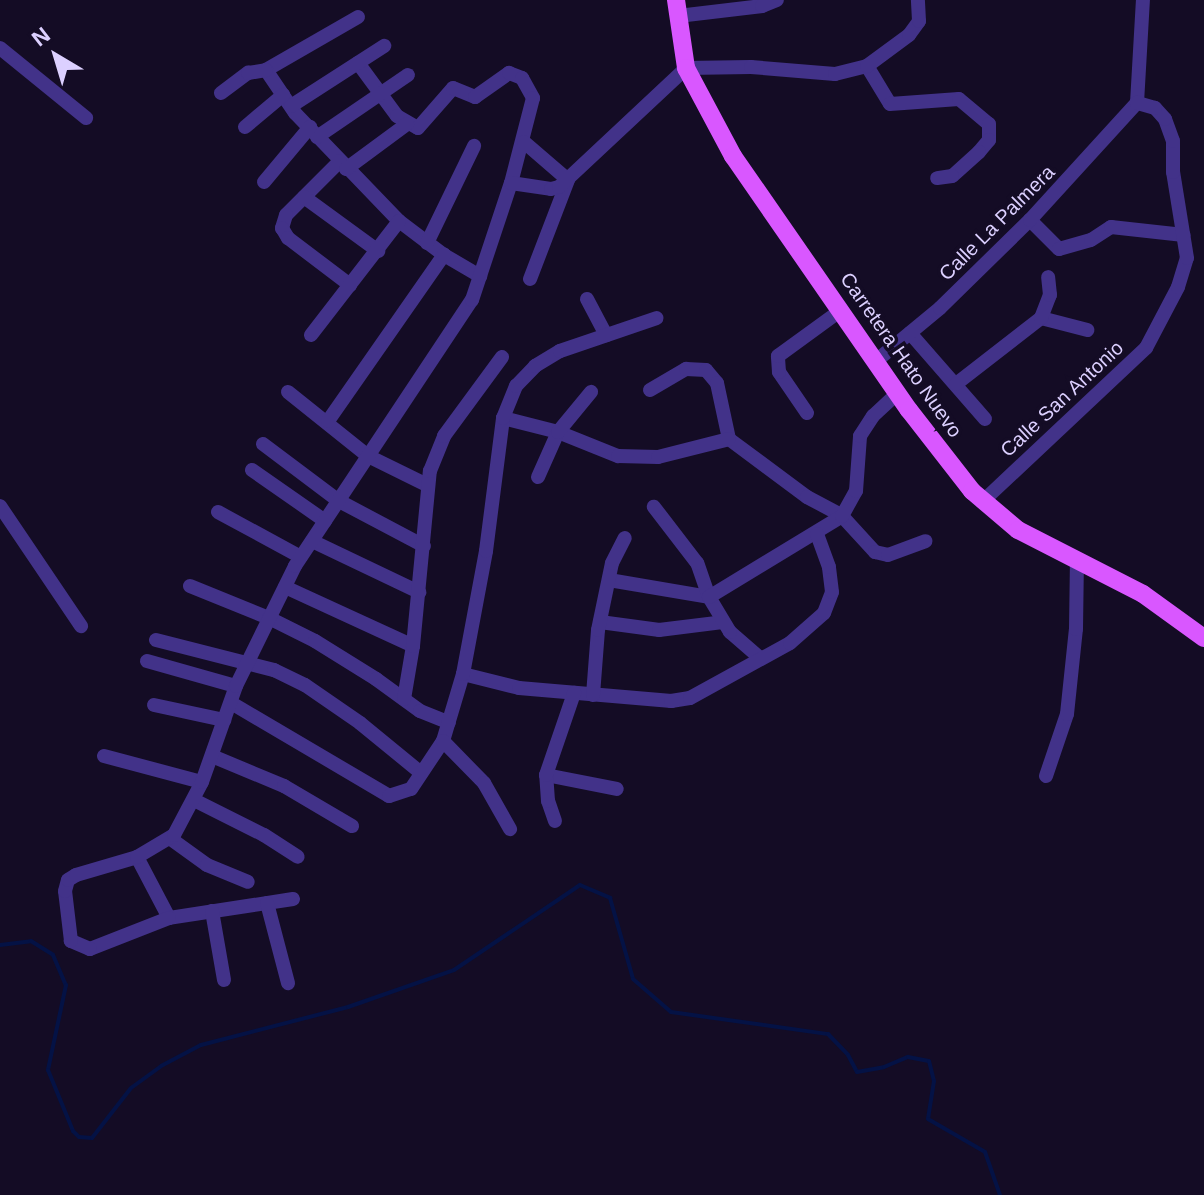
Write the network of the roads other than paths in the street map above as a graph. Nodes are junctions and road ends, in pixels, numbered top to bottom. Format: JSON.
{"nodes":[{"id":1,"x":777,"y":0,"type":"edge"},
{"id":2,"x":918,"y":0,"type":"edge"},
{"id":3,"x":1143,"y":0,"type":"edge"},
{"id":4,"x":677,"y":8,"type":"edge"},
{"id":5,"x":358,"y":17,"type":"dead end"},
{"id":6,"x":384,"y":46,"type":"dead end"},
{"id":7,"x":0,"y":48,"type":"edge"},
{"id":8,"x":358,"y":63,"type":"junction"},
{"id":9,"x":867,"y":66,"type":"junction"},
{"id":10,"x":686,"y":68,"type":"junction"},
{"id":11,"x":266,"y":70,"type":"junction"},
{"id":12,"x":408,"y":75,"type":"dead end"},
{"id":13,"x":221,"y":93,"type":"dead end"},
{"id":14,"x":380,"y":94,"type":"junction"},
{"id":15,"x":287,"y":100,"type":"junction"},
{"id":16,"x":1137,"y":103,"type":"junction"},
{"id":17,"x":86,"y":118,"type":"dead end"},
{"id":18,"x":407,"y":124,"type":"junction"},
{"id":19,"x":245,"y":127,"type":"dead end"},
{"id":20,"x":314,"y":132,"type":"junction"},
{"id":21,"x":524,"y":142,"type":"junction"},
{"id":22,"x":474,"y":146,"type":"dead end"},
{"id":23,"x":343,"y":165,"type":"junction"},
{"id":24,"x":937,"y":178,"type":"dead end"},
{"id":25,"x":568,"y":180,"type":"junction"},
{"id":26,"x":264,"y":182,"type":"dead end"},
{"id":27,"x":511,"y":183,"type":"junction"},
{"id":28,"x":304,"y":197,"type":"junction"},
{"id":29,"x":1030,"y":220,"type":"junction"},
{"id":30,"x":399,"y":221,"type":"junction"},
{"id":31,"x":1184,"y":235,"type":"junction"},
{"id":32,"x":427,"y":243,"type":"junction"},
{"id":33,"x":378,"y":251,"type":"junction"},
{"id":34,"x":444,"y":255,"type":"junction"},
{"id":35,"x":480,"y":276,"type":"junction"},
{"id":36,"x":1048,"y":277,"type":"dead end"},
{"id":37,"x":530,"y":279,"type":"dead end"},
{"id":38,"x":350,"y":285,"type":"junction"},
{"id":39,"x":587,"y":299,"type":"dead end"},
{"id":40,"x":841,"y":310,"type":"junction"},
{"id":41,"x":657,"y":318,"type":"dead end"},
{"id":42,"x":1041,"y":318,"type":"junction"},
{"id":43,"x":1087,"y":330,"type":"dead end"},
{"id":44,"x":910,"y":333,"type":"junction"},
{"id":45,"x":311,"y":335,"type":"dead end"},
{"id":46,"x":606,"y":335,"type":"junction"},
{"id":47,"x":502,"y":357,"type":"dead end"},
{"id":48,"x":876,"y":361,"type":"junction"},
{"id":49,"x":956,"y":384,"type":"junction"},
{"id":50,"x":650,"y":390,"type":"dead end"},
{"id":51,"x":288,"y":392,"type":"dead end"},
{"id":52,"x":591,"y":392,"type":"dead end"},
{"id":53,"x":898,"y":393,"type":"junction"},
{"id":54,"x":807,"y":413,"type":"dead end"},
{"id":55,"x":503,"y":418,"type":"junction"},
{"id":56,"x":985,"y":419,"type":"dead end"},
{"id":57,"x":328,"y":421,"type":"junction"},
{"id":58,"x":558,"y":432,"type":"junction"},
{"id":59,"x":729,"y":439,"type":"junction"},
{"id":60,"x":263,"y":444,"type":"dead end"},
{"id":61,"x":368,"y":456,"type":"junction"},
{"id":62,"x":252,"y":470,"type":"dead end"},
{"id":63,"x":538,"y":477,"type":"dead end"},
{"id":64,"x":427,"y":485,"type":"junction"},
{"id":65,"x":339,"y":501,"type":"junction"},
{"id":66,"x":982,"y":502,"type":"junction"},
{"id":67,"x":0,"y":506,"type":"edge"},
{"id":68,"x":654,"y":507,"type":"dead end"},
{"id":69,"x":218,"y":512,"type":"dead end"},
{"id":70,"x":842,"y":516,"type":"junction"},
{"id":71,"x":325,"y":521,"type":"junction"},
{"id":72,"x":817,"y":534,"type":"junction"},
{"id":73,"x":625,"y":538,"type":"dead end"},
{"id":74,"x":312,"y":541,"type":"junction"},
{"id":75,"x":926,"y":541,"type":"dead end"},
{"id":76,"x":424,"y":546,"type":"junction"},
{"id":77,"x":301,"y":557,"type":"junction"},
{"id":78,"x":1077,"y":559,"type":"junction"},
{"id":79,"x":609,"y":580,"type":"junction"},
{"id":80,"x":190,"y":586,"type":"dead end"},
{"id":81,"x":285,"y":587,"type":"junction"},
{"id":82,"x":419,"y":592,"type":"junction"},
{"id":83,"x":709,"y":597,"type":"junction"},
{"id":84,"x":269,"y":618,"type":"junction"},
{"id":85,"x":600,"y":622,"type":"junction"},
{"id":86,"x":723,"y":622,"type":"junction"},
{"id":87,"x":81,"y":626,"type":"dead end"},
{"id":88,"x":1204,"y":638,"type":"edge"},
{"id":89,"x":156,"y":640,"type":"dead end"},
{"id":90,"x":413,"y":646,"type":"junction"},
{"id":91,"x":760,"y":658,"type":"junction"},
{"id":92,"x":147,"y":661,"type":"dead end"},
{"id":93,"x":248,"y":664,"type":"junction"},
{"id":94,"x":463,"y":674,"type":"junction"},
{"id":95,"x":236,"y":686,"type":"junction"},
{"id":96,"x":574,"y":693,"type":"junction"},
{"id":97,"x":593,"y":695,"type":"junction"},
{"id":98,"x":404,"y":699,"type":"junction"},
{"id":99,"x":233,"y":704,"type":"junction"},
{"id":100,"x":154,"y":705,"type":"dead end"},
{"id":101,"x":224,"y":720,"type":"junction"},
{"id":102,"x":449,"y":723,"type":"junction"},
{"id":103,"x":443,"y":741,"type":"junction"},
{"id":104,"x":104,"y":756,"type":"dead end"},
{"id":105,"x":212,"y":756,"type":"junction"},
{"id":106,"x":421,"y":773,"type":"junction"},
{"id":107,"x":546,"y":775,"type":"junction"},
{"id":108,"x":1046,"y":776,"type":"dead end"},
{"id":109,"x":202,"y":782,"type":"junction"},
{"id":110,"x":617,"y":789,"type":"dead end"},
{"id":111,"x":194,"y":800,"type":"junction"},
{"id":112,"x":555,"y":821,"type":"dead end"},
{"id":113,"x":352,"y":826,"type":"dead end"},
{"id":114,"x":510,"y":829,"type":"dead end"},
{"id":115,"x":171,"y":839,"type":"junction"},
{"id":116,"x":137,"y":857,"type":"junction"},
{"id":117,"x":298,"y":857,"type":"dead end"},
{"id":118,"x":248,"y":882,"type":"dead end"},
{"id":119,"x":293,"y":899,"type":"dead end"},
{"id":120,"x":267,"y":903,"type":"junction"},
{"id":121,"x":212,"y":911,"type":"junction"},
{"id":122,"x":169,"y":918,"type":"junction"},
{"id":123,"x":224,"y":980,"type":"dead end"},
{"id":124,"x":288,"y":983,"type":"dead end"}],
"edges":[{"from":1,"to":4,"type":"street"},
{"from":2,"to":9,"type":"street"},
{"from":3,"to":16,"type":"street"},
{"from":4,"to":10,"type":"main road","name":"Carretera Hato Nuevo"},
{"from":5,"to":11,"type":"street"},
{"from":6,"to":8,"type":"street"},
{"from":7,"to":17,"type":"street"},
{"from":8,"to":14,"type":"street"},
{"from":8,"to":15,"type":"street"},
{"from":9,"to":10,"type":"street"},
{"from":9,"to":24,"type":"street"},
{"from":10,"to":25,"type":"street"},
{"from":10,"to":40,"type":"main road","name":"Carretera Hato Nuevo"},
{"from":11,"to":13,"type":"street"},
{"from":11,"to":15,"type":"street"},
{"from":12,"to":14,"type":"street"},
{"from":14,"to":18,"type":"street"},
{"from":14,"to":20,"type":"street"},
{"from":15,"to":19,"type":"street"},
{"from":15,"to":20,"type":"street"},
{"from":16,"to":29,"type":"street","name":"Calle La Palmera"},
{"from":16,"to":31,"type":"street","name":"Calle San Antonio"},
{"from":18,"to":21,"type":"street"},
{"from":18,"to":23,"type":"street"},
{"from":20,"to":23,"type":"street"},
{"from":20,"to":26,"type":"street"},
{"from":21,"to":25,"type":"street"},
{"from":21,"to":27,"type":"street"},
{"from":22,"to":32,"type":"street"},
{"from":23,"to":28,"type":"street"},
{"from":23,"to":30,"type":"street"},
{"from":25,"to":27,"type":"street"},
{"from":25,"to":37,"type":"street"},
{"from":27,"to":35,"type":"street"},
{"from":28,"to":33,"type":"street"},
{"from":28,"to":38,"type":"street"},
{"from":29,"to":31,"type":"street"},
{"from":29,"to":44,"type":"street","name":"Calle La Palmera"},
{"from":30,"to":32,"type":"street"},
{"from":30,"to":33,"type":"street"},
{"from":31,"to":66,"type":"street","name":"Calle San Antonio"},
{"from":32,"to":34,"type":"street"},
{"from":33,"to":38,"type":"street"},
{"from":34,"to":35,"type":"street"},
{"from":34,"to":57,"type":"street"},
{"from":35,"to":61,"type":"street"},
{"from":36,"to":42,"type":"street"},
{"from":38,"to":45,"type":"street"},
{"from":39,"to":46,"type":"street"},
{"from":40,"to":48,"type":"main road","name":"Carretera Hato Nuevo"},
{"from":40,"to":54,"type":"street"},
{"from":41,"to":46,"type":"street"},
{"from":42,"to":43,"type":"street"},
{"from":42,"to":49,"type":"street"},
{"from":44,"to":48,"type":"street","name":"Calle La Palmera"},
{"from":44,"to":49,"type":"street"},
{"from":46,"to":55,"type":"street"},
{"from":47,"to":64,"type":"street"},
{"from":48,"to":53,"type":"main road","name":"Carretera Hato Nuevo"},
{"from":49,"to":56,"type":"street"},
{"from":50,"to":59,"type":"street"},
{"from":51,"to":57,"type":"street"},
{"from":52,"to":58,"type":"street"},
{"from":53,"to":66,"type":"main road","name":"Carretera Hato Nuevo"},
{"from":53,"to":70,"type":"street"},
{"from":55,"to":58,"type":"street"},
{"from":55,"to":94,"type":"street"},
{"from":57,"to":61,"type":"street"},
{"from":58,"to":59,"type":"street"},
{"from":58,"to":63,"type":"street"},
{"from":59,"to":70,"type":"street"},
{"from":60,"to":65,"type":"street"},
{"from":61,"to":64,"type":"street"},
{"from":61,"to":65,"type":"street"},
{"from":62,"to":71,"type":"street"},
{"from":64,"to":76,"type":"street"},
{"from":65,"to":71,"type":"street"},
{"from":65,"to":76,"type":"street"},
{"from":66,"to":78,"type":"main road","name":"Carretera Hato Nuevo"},
{"from":67,"to":87,"type":"street"},
{"from":68,"to":83,"type":"street"},
{"from":69,"to":77,"type":"street"},
{"from":70,"to":72,"type":"street"},
{"from":70,"to":75,"type":"street"},
{"from":71,"to":74,"type":"street"},
{"from":72,"to":83,"type":"street"},
{"from":72,"to":91,"type":"street"},
{"from":73,"to":79,"type":"street"},
{"from":74,"to":77,"type":"street"},
{"from":74,"to":82,"type":"street"},
{"from":76,"to":82,"type":"street"},
{"from":77,"to":81,"type":"street"},
{"from":78,"to":88,"type":"main road","name":"Carretera Hato Nuevo"},
{"from":78,"to":108,"type":"street"},
{"from":79,"to":83,"type":"street"},
{"from":79,"to":85,"type":"street"},
{"from":80,"to":84,"type":"street"},
{"from":81,"to":84,"type":"street"},
{"from":81,"to":90,"type":"street"},
{"from":82,"to":90,"type":"street"},
{"from":83,"to":86,"type":"street"},
{"from":84,"to":93,"type":"street"},
{"from":84,"to":98,"type":"street"},
{"from":85,"to":86,"type":"street"},
{"from":85,"to":97,"type":"street"},
{"from":86,"to":91,"type":"street"},
{"from":89,"to":93,"type":"street"},
{"from":90,"to":98,"type":"street"},
{"from":91,"to":97,"type":"street"},
{"from":92,"to":95,"type":"street"},
{"from":93,"to":95,"type":"street"},
{"from":93,"to":106,"type":"street"},
{"from":94,"to":96,"type":"street"},
{"from":94,"to":102,"type":"street"},
{"from":95,"to":99,"type":"street"},
{"from":96,"to":97,"type":"street"},
{"from":96,"to":107,"type":"street"},
{"from":98,"to":102,"type":"street"},
{"from":99,"to":101,"type":"street"},
{"from":99,"to":106,"type":"street"},
{"from":100,"to":101,"type":"street"},
{"from":101,"to":105,"type":"street"},
{"from":102,"to":103,"type":"street"},
{"from":103,"to":106,"type":"street"},
{"from":103,"to":114,"type":"street"},
{"from":104,"to":109,"type":"street"},
{"from":105,"to":109,"type":"street"},
{"from":105,"to":113,"type":"street"},
{"from":107,"to":110,"type":"street"},
{"from":107,"to":112,"type":"street"},
{"from":109,"to":111,"type":"street"},
{"from":111,"to":115,"type":"street"},
{"from":111,"to":117,"type":"street"},
{"from":115,"to":116,"type":"street"},
{"from":115,"to":118,"type":"street"},
{"from":116,"to":122,"type":"street"},
{"from":116,"to":122,"type":"street"},
{"from":119,"to":120,"type":"street"},
{"from":120,"to":121,"type":"street"},
{"from":120,"to":124,"type":"street"},
{"from":121,"to":122,"type":"street"},
{"from":121,"to":123,"type":"street"}]}
